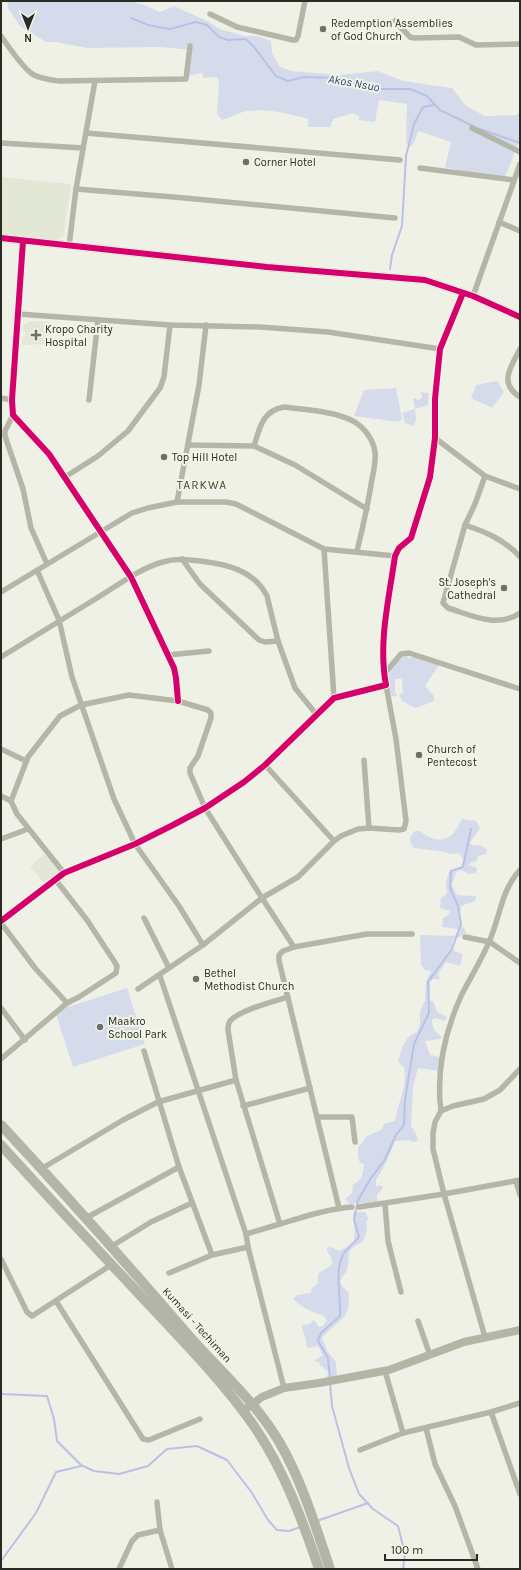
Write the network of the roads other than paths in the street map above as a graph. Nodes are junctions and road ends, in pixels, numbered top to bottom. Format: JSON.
{"nodes":[{"id":1,"x":305,"y":1,"type":"edge"},
{"id":2,"x":210,"y":14,"type":"dead end"},
{"id":3,"x":395,"y":21,"type":"dead end"},
{"id":4,"x":1,"y":36,"type":"edge"},
{"id":5,"x":520,"y":44,"type":"edge"},
{"id":6,"x":190,"y":46,"type":"dead end"},
{"id":7,"x":95,"y":81,"type":"junction"},
{"id":8,"x":472,"y":128,"type":"dead end"},
{"id":9,"x":86,"y":133,"type":"junction"},
{"id":10,"x":1,"y":143,"type":"edge"},
{"id":11,"x":83,"y":148,"type":"junction"},
{"id":12,"x":520,"y":152,"type":"edge"},
{"id":13,"x":400,"y":160,"type":"dead end"},
{"id":14,"x":520,"y":164,"type":"edge"},
{"id":15,"x":420,"y":168,"type":"dead end"},
{"id":16,"x":514,"y":180,"type":"junction"},
{"id":17,"x":76,"y":189,"type":"junction"},
{"id":18,"x":395,"y":218,"type":"dead end"},
{"id":19,"x":499,"y":222,"type":"junction"},
{"id":20,"x":520,"y":230,"type":"edge"},
{"id":21,"x":1,"y":238,"type":"edge"},
{"id":22,"x":23,"y":241,"type":"junction"},
{"id":23,"x":69,"y":246,"type":"junction"},
{"id":24,"x":463,"y":293,"type":"junction"},
{"id":25,"x":472,"y":296,"type":"junction"},
{"id":26,"x":18,"y":314,"type":"junction"},
{"id":27,"x":520,"y":317,"type":"edge"},
{"id":28,"x":98,"y":320,"type":"junction"},
{"id":29,"x":170,"y":325,"type":"junction"},
{"id":30,"x":206,"y":325,"type":"junction"},
{"id":31,"x":440,"y":349,"type":"junction"},
{"id":32,"x":520,"y":349,"type":"edge"},
{"id":33,"x":520,"y":397,"type":"edge"},
{"id":34,"x":1,"y":398,"type":"edge"},
{"id":35,"x":12,"y":400,"type":"junction"},
{"id":36,"x":89,"y":400,"type":"dead end"},
{"id":37,"x":13,"y":415,"type":"junction"},
{"id":38,"x":435,"y":438,"type":"junction"},
{"id":39,"x":188,"y":444,"type":"junction"},
{"id":40,"x":254,"y":446,"type":"junction"},
{"id":41,"x":485,"y":476,"type":"junction"},
{"id":42,"x":65,"y":477,"type":"junction"},
{"id":43,"x":520,"y":489,"type":"edge"},
{"id":44,"x":177,"y":502,"type":"junction"},
{"id":45,"x":367,"y":509,"type":"junction"},
{"id":46,"x":465,"y":525,"type":"junction"},
{"id":47,"x":101,"y":532,"type":"junction"},
{"id":48,"x":324,"y":549,"type":"junction"},
{"id":49,"x":357,"y":551,"type":"junction"},
{"id":50,"x":396,"y":556,"type":"junction"},
{"id":51,"x":520,"y":557,"type":"edge"},
{"id":52,"x":182,"y":559,"type":"junction"},
{"id":53,"x":47,"y":564,"type":"junction"},
{"id":54,"x":37,"y":570,"type":"junction"},
{"id":55,"x":131,"y":576,"type":"junction"},
{"id":56,"x":1,"y":592,"type":"edge"},
{"id":57,"x":520,"y":613,"type":"edge"},
{"id":58,"x":59,"y":620,"type":"junction"},
{"id":59,"x":278,"y":641,"type":"junction"},
{"id":60,"x":209,"y":651,"type":"dead end"},
{"id":61,"x":168,"y":655,"type":"junction"},
{"id":62,"x":1,"y":657,"type":"edge"},
{"id":63,"x":384,"y":674,"type":"junction"},
{"id":64,"x":386,"y":685,"type":"junction"},
{"id":65,"x":520,"y":689,"type":"edge"},
{"id":66,"x":334,"y":698,"type":"junction"},
{"id":67,"x":178,"y":701,"type":"junction"},
{"id":68,"x":81,"y":705,"type":"junction"},
{"id":69,"x":316,"y":714,"type":"junction"},
{"id":70,"x":1,"y":749,"type":"edge"},
{"id":71,"x":364,"y":760,"type":"dead end"},
{"id":72,"x":26,"y":761,"type":"junction"},
{"id":73,"x":265,"y":765,"type":"junction"},
{"id":74,"x":1,"y":796,"type":"edge"},
{"id":75,"x":10,"y":801,"type":"junction"},
{"id":76,"x":205,"y":808,"type":"junction"},
{"id":77,"x":369,"y":828,"type":"junction"},
{"id":78,"x":28,"y":829,"type":"junction"},
{"id":79,"x":1,"y":839,"type":"edge"},
{"id":80,"x":334,"y":841,"type":"junction"},
{"id":81,"x":135,"y":844,"type":"junction"},
{"id":82,"x":520,"y":870,"type":"edge"},
{"id":83,"x":64,"y":873,"type":"junction"},
{"id":84,"x":55,"y":879,"type":"junction"},
{"id":85,"x":262,"y":898,"type":"junction"},
{"id":86,"x":144,"y":918,"type":"dead end"},
{"id":87,"x":1,"y":922,"type":"edge"},
{"id":88,"x":412,"y":934,"type":"dead end"},
{"id":89,"x":465,"y":937,"type":"dead end"},
{"id":90,"x":490,"y":942,"type":"junction"},
{"id":91,"x":202,"y":945,"type":"junction"},
{"id":92,"x":294,"y":947,"type":"junction"},
{"id":93,"x":520,"y":963,"type":"edge"},
{"id":94,"x":169,"y":968,"type":"junction"},
{"id":95,"x":160,"y":976,"type":"junction"},
{"id":96,"x":138,"y":989,"type":"dead end"},
{"id":97,"x":288,"y":997,"type":"junction"},
{"id":98,"x":67,"y":1003,"type":"junction"},
{"id":99,"x":1,"y":1008,"type":"edge"},
{"id":100,"x":25,"y":1040,"type":"junction"},
{"id":101,"x":144,"y":1051,"type":"dead end"},
{"id":102,"x":1,"y":1059,"type":"edge"},
{"id":103,"x":520,"y":1069,"type":"edge"},
{"id":104,"x":236,"y":1080,"type":"junction"},
{"id":105,"x":310,"y":1088,"type":"junction"},
{"id":106,"x":198,"y":1091,"type":"junction"},
{"id":107,"x":158,"y":1102,"type":"junction"},
{"id":108,"x":243,"y":1106,"type":"junction"},
{"id":109,"x":441,"y":1112,"type":"junction"},
{"id":110,"x":318,"y":1117,"type":"junction"},
{"id":111,"x":1,"y":1125,"type":"edge"},
{"id":112,"x":355,"y":1142,"type":"dead end"},
{"id":113,"x":1,"y":1145,"type":"edge"},
{"id":114,"x":179,"y":1167,"type":"junction"},
{"id":115,"x":41,"y":1168,"type":"junction"},
{"id":116,"x":518,"y":1180,"type":"edge"},
{"id":117,"x":444,"y":1194,"type":"junction"},
{"id":118,"x":520,"y":1195,"type":"edge"},
{"id":119,"x":192,"y":1203,"type":"junction"},
{"id":120,"x":385,"y":1204,"type":"junction"},
{"id":121,"x":352,"y":1207,"type":"dead end"},
{"id":122,"x":359,"y":1207,"type":"dead end"},
{"id":123,"x":340,"y":1208,"type":"junction"},
{"id":124,"x":86,"y":1218,"type":"junction"},
{"id":125,"x":280,"y":1224,"type":"junction"},
{"id":126,"x":246,"y":1234,"type":"junction"},
{"id":127,"x":112,"y":1246,"type":"junction"},
{"id":128,"x":248,"y":1246,"type":"junction"},
{"id":129,"x":212,"y":1255,"type":"junction"},
{"id":130,"x":1,"y":1259,"type":"edge"},
{"id":131,"x":111,"y":1265,"type":"junction"},
{"id":132,"x":169,"y":1273,"type":"dead end"},
{"id":133,"x":401,"y":1292,"type":"dead end"},
{"id":134,"x":56,"y":1301,"type":"junction"},
{"id":135,"x":418,"y":1321,"type":"dead end"},
{"id":136,"x":520,"y":1330,"type":"edge"},
{"id":137,"x":485,"y":1337,"type":"junction"},
{"id":138,"x":430,"y":1355,"type":"junction"},
{"id":139,"x":213,"y":1367,"type":"junction"},
{"id":140,"x":384,"y":1371,"type":"junction"},
{"id":141,"x":284,"y":1388,"type":"junction"},
{"id":142,"x":520,"y":1403,"type":"edge"},
{"id":143,"x":252,"y":1404,"type":"junction"},
{"id":144,"x":243,"y":1411,"type":"junction"},
{"id":145,"x":491,"y":1412,"type":"junction"},
{"id":146,"x":200,"y":1418,"type":"dead end"},
{"id":147,"x":426,"y":1428,"type":"junction"},
{"id":148,"x":403,"y":1433,"type":"junction"},
{"id":149,"x":360,"y":1450,"type":"dead end"},
{"id":150,"x":520,"y":1494,"type":"edge"},
{"id":151,"x":157,"y":1502,"type":"dead end"},
{"id":152,"x":305,"y":1514,"type":"junction"},
{"id":153,"x":160,"y":1530,"type":"junction"},
{"id":154,"x":119,"y":1569,"type":"edge"},
{"id":155,"x":172,"y":1569,"type":"edge"},
{"id":156,"x":319,"y":1569,"type":"edge"},
{"id":157,"x":330,"y":1569,"type":"edge"},
{"id":158,"x":478,"y":1569,"type":"edge"}],
"edges":[{"from":1,"to":2,"type":"street"},
{"from":3,"to":5,"type":"street"},
{"from":4,"to":7,"type":"street"},
{"from":6,"to":7,"type":"street"},
{"from":7,"to":9,"type":"street"},
{"from":8,"to":12,"type":"street"},
{"from":9,"to":11,"type":"street"},
{"from":9,"to":13,"type":"street"},
{"from":10,"to":11,"type":"street"},
{"from":11,"to":17,"type":"street"},
{"from":14,"to":16,"type":"street"},
{"from":15,"to":16,"type":"street"},
{"from":16,"to":19,"type":"street"},
{"from":17,"to":18,"type":"street"},
{"from":17,"to":23,"type":"street"},
{"from":19,"to":20,"type":"street"},
{"from":19,"to":25,"type":"street"},
{"from":21,"to":22,"type":"street"},
{"from":22,"to":23,"type":"street"},
{"from":22,"to":26,"type":"street"},
{"from":23,"to":24,"type":"street"},
{"from":24,"to":25,"type":"street"},
{"from":24,"to":31,"type":"street"},
{"from":25,"to":27,"type":"street"},
{"from":26,"to":28,"type":"street"},
{"from":26,"to":35,"type":"street"},
{"from":28,"to":29,"type":"street"},
{"from":28,"to":36,"type":"street"},
{"from":29,"to":30,"type":"street"},
{"from":29,"to":42,"type":"street"},
{"from":30,"to":31,"type":"street"},
{"from":30,"to":39,"type":"street"},
{"from":31,"to":38,"type":"street"},
{"from":32,"to":33,"type":"street"},
{"from":34,"to":35,"type":"street"},
{"from":35,"to":37,"type":"street"},
{"from":37,"to":42,"type":"street"},
{"from":37,"to":53,"type":"street"},
{"from":38,"to":41,"type":"street"},
{"from":38,"to":50,"type":"street"},
{"from":39,"to":40,"type":"street"},
{"from":39,"to":44,"type":"street"},
{"from":40,"to":45,"type":"street"},
{"from":40,"to":45,"type":"street"},
{"from":41,"to":43,"type":"street"},
{"from":41,"to":46,"type":"street"},
{"from":42,"to":47,"type":"street"},
{"from":44,"to":47,"type":"street"},
{"from":44,"to":48,"type":"street"},
{"from":45,"to":49,"type":"street"},
{"from":46,"to":51,"type":"street"},
{"from":46,"to":57,"type":"street"},
{"from":47,"to":53,"type":"street"},
{"from":47,"to":55,"type":"street"},
{"from":48,"to":49,"type":"street"},
{"from":48,"to":66,"type":"street"},
{"from":49,"to":50,"type":"street"},
{"from":50,"to":63,"type":"street"},
{"from":52,"to":55,"type":"street"},
{"from":52,"to":59,"type":"street"},
{"from":52,"to":59,"type":"street"},
{"from":53,"to":54,"type":"street"},
{"from":54,"to":56,"type":"street"},
{"from":54,"to":58,"type":"street"},
{"from":55,"to":58,"type":"street"},
{"from":55,"to":61,"type":"street"},
{"from":58,"to":62,"type":"street"},
{"from":58,"to":68,"type":"street"},
{"from":59,"to":69,"type":"street"},
{"from":60,"to":61,"type":"street"},
{"from":61,"to":67,"type":"street"},
{"from":63,"to":64,"type":"street"},
{"from":63,"to":65,"type":"street"},
{"from":64,"to":66,"type":"street"},
{"from":64,"to":77,"type":"street"},
{"from":66,"to":69,"type":"street"},
{"from":67,"to":68,"type":"street"},
{"from":67,"to":76,"type":"street"},
{"from":68,"to":72,"type":"street"},
{"from":68,"to":81,"type":"street"},
{"from":69,"to":73,"type":"street"},
{"from":70,"to":72,"type":"street"},
{"from":71,"to":77,"type":"street"},
{"from":72,"to":75,"type":"street"},
{"from":73,"to":76,"type":"street"},
{"from":73,"to":80,"type":"street"},
{"from":74,"to":75,"type":"street"},
{"from":75,"to":78,"type":"street"},
{"from":76,"to":81,"type":"street"},
{"from":76,"to":85,"type":"street"},
{"from":77,"to":80,"type":"street"},
{"from":78,"to":79,"type":"street"},
{"from":78,"to":83,"type":"street"},
{"from":80,"to":85,"type":"street"},
{"from":81,"to":83,"type":"street"},
{"from":81,"to":91,"type":"street"},
{"from":82,"to":90,"type":"street"},
{"from":83,"to":84,"type":"street"},
{"from":84,"to":87,"type":"street"},
{"from":84,"to":98,"type":"street"},
{"from":85,"to":91,"type":"street"},
{"from":85,"to":92,"type":"street"},
{"from":86,"to":94,"type":"street"},
{"from":87,"to":98,"type":"street"},
{"from":88,"to":92,"type":"street"},
{"from":89,"to":90,"type":"street"},
{"from":90,"to":93,"type":"street"},
{"from":90,"to":109,"type":"street"},
{"from":91,"to":94,"type":"street"},
{"from":92,"to":97,"type":"street"},
{"from":94,"to":95,"type":"street"},
{"from":95,"to":96,"type":"street"},
{"from":95,"to":106,"type":"street"},
{"from":97,"to":104,"type":"street"},
{"from":97,"to":105,"type":"street"},
{"from":98,"to":100,"type":"street"},
{"from":99,"to":100,"type":"street"},
{"from":100,"to":102,"type":"street"},
{"from":101,"to":107,"type":"street"},
{"from":103,"to":109,"type":"street"},
{"from":104,"to":106,"type":"street"},
{"from":104,"to":108,"type":"street"},
{"from":105,"to":108,"type":"street"},
{"from":105,"to":110,"type":"street"},
{"from":106,"to":107,"type":"street"},
{"from":106,"to":126,"type":"street"},
{"from":107,"to":114,"type":"street"},
{"from":107,"to":115,"type":"street"},
{"from":108,"to":125,"type":"street"},
{"from":109,"to":117,"type":"street"},
{"from":110,"to":112,"type":"street"},
{"from":110,"to":123,"type":"street"},
{"from":111,"to":115,"type":"highway","name":"Kumasi - Techiman"},
{"from":113,"to":131,"type":"highway"},
{"from":114,"to":119,"type":"street"},
{"from":114,"to":124,"type":"street"},
{"from":115,"to":124,"type":"highway","name":"Kumasi - Techiman"},
{"from":116,"to":117,"type":"street"},
{"from":116,"to":118,"type":"street"},
{"from":117,"to":120,"type":"street"},
{"from":117,"to":137,"type":"street"},
{"from":119,"to":127,"type":"street"},
{"from":119,"to":129,"type":"street"},
{"from":120,"to":122,"type":"street"},
{"from":120,"to":133,"type":"street"},
{"from":121,"to":123,"type":"street"},
{"from":123,"to":125,"type":"street"},
{"from":124,"to":127,"type":"highway","name":"Kumasi - Techiman"},
{"from":125,"to":126,"type":"street"},
{"from":126,"to":128,"type":"street"},
{"from":127,"to":139,"type":"highway","name":"Kumasi - Techiman"},
{"from":128,"to":129,"type":"street"},
{"from":128,"to":141,"type":"street"},
{"from":129,"to":132,"type":"street"},
{"from":130,"to":134,"type":"street"},
{"from":131,"to":134,"type":"street"},
{"from":131,"to":139,"type":"highway"},
{"from":134,"to":146,"type":"street"},
{"from":135,"to":138,"type":"street"},
{"from":136,"to":137,"type":"street"},
{"from":137,"to":138,"type":"street"},
{"from":138,"to":140,"type":"street"},
{"from":139,"to":143,"type":"highway","name":"Kumasi - Techiman"},
{"from":139,"to":144,"type":"highway"},
{"from":140,"to":141,"type":"street"},
{"from":140,"to":148,"type":"street"},
{"from":141,"to":143,"type":"street"},
{"from":142,"to":145,"type":"street"},
{"from":143,"to":144,"type":"street"},
{"from":143,"to":152,"type":"highway","name":"Kumasi - Techiman"},
{"from":144,"to":152,"type":"highway"},
{"from":145,"to":147,"type":"street"},
{"from":145,"to":150,"type":"street"},
{"from":147,"to":148,"type":"street"},
{"from":147,"to":158,"type":"street"},
{"from":148,"to":149,"type":"street"},
{"from":151,"to":153,"type":"street"},
{"from":152,"to":156,"type":"highway"},
{"from":152,"to":157,"type":"highway","name":"Kumasi - Techiman"},
{"from":153,"to":154,"type":"street"},
{"from":153,"to":155,"type":"street"}]}
